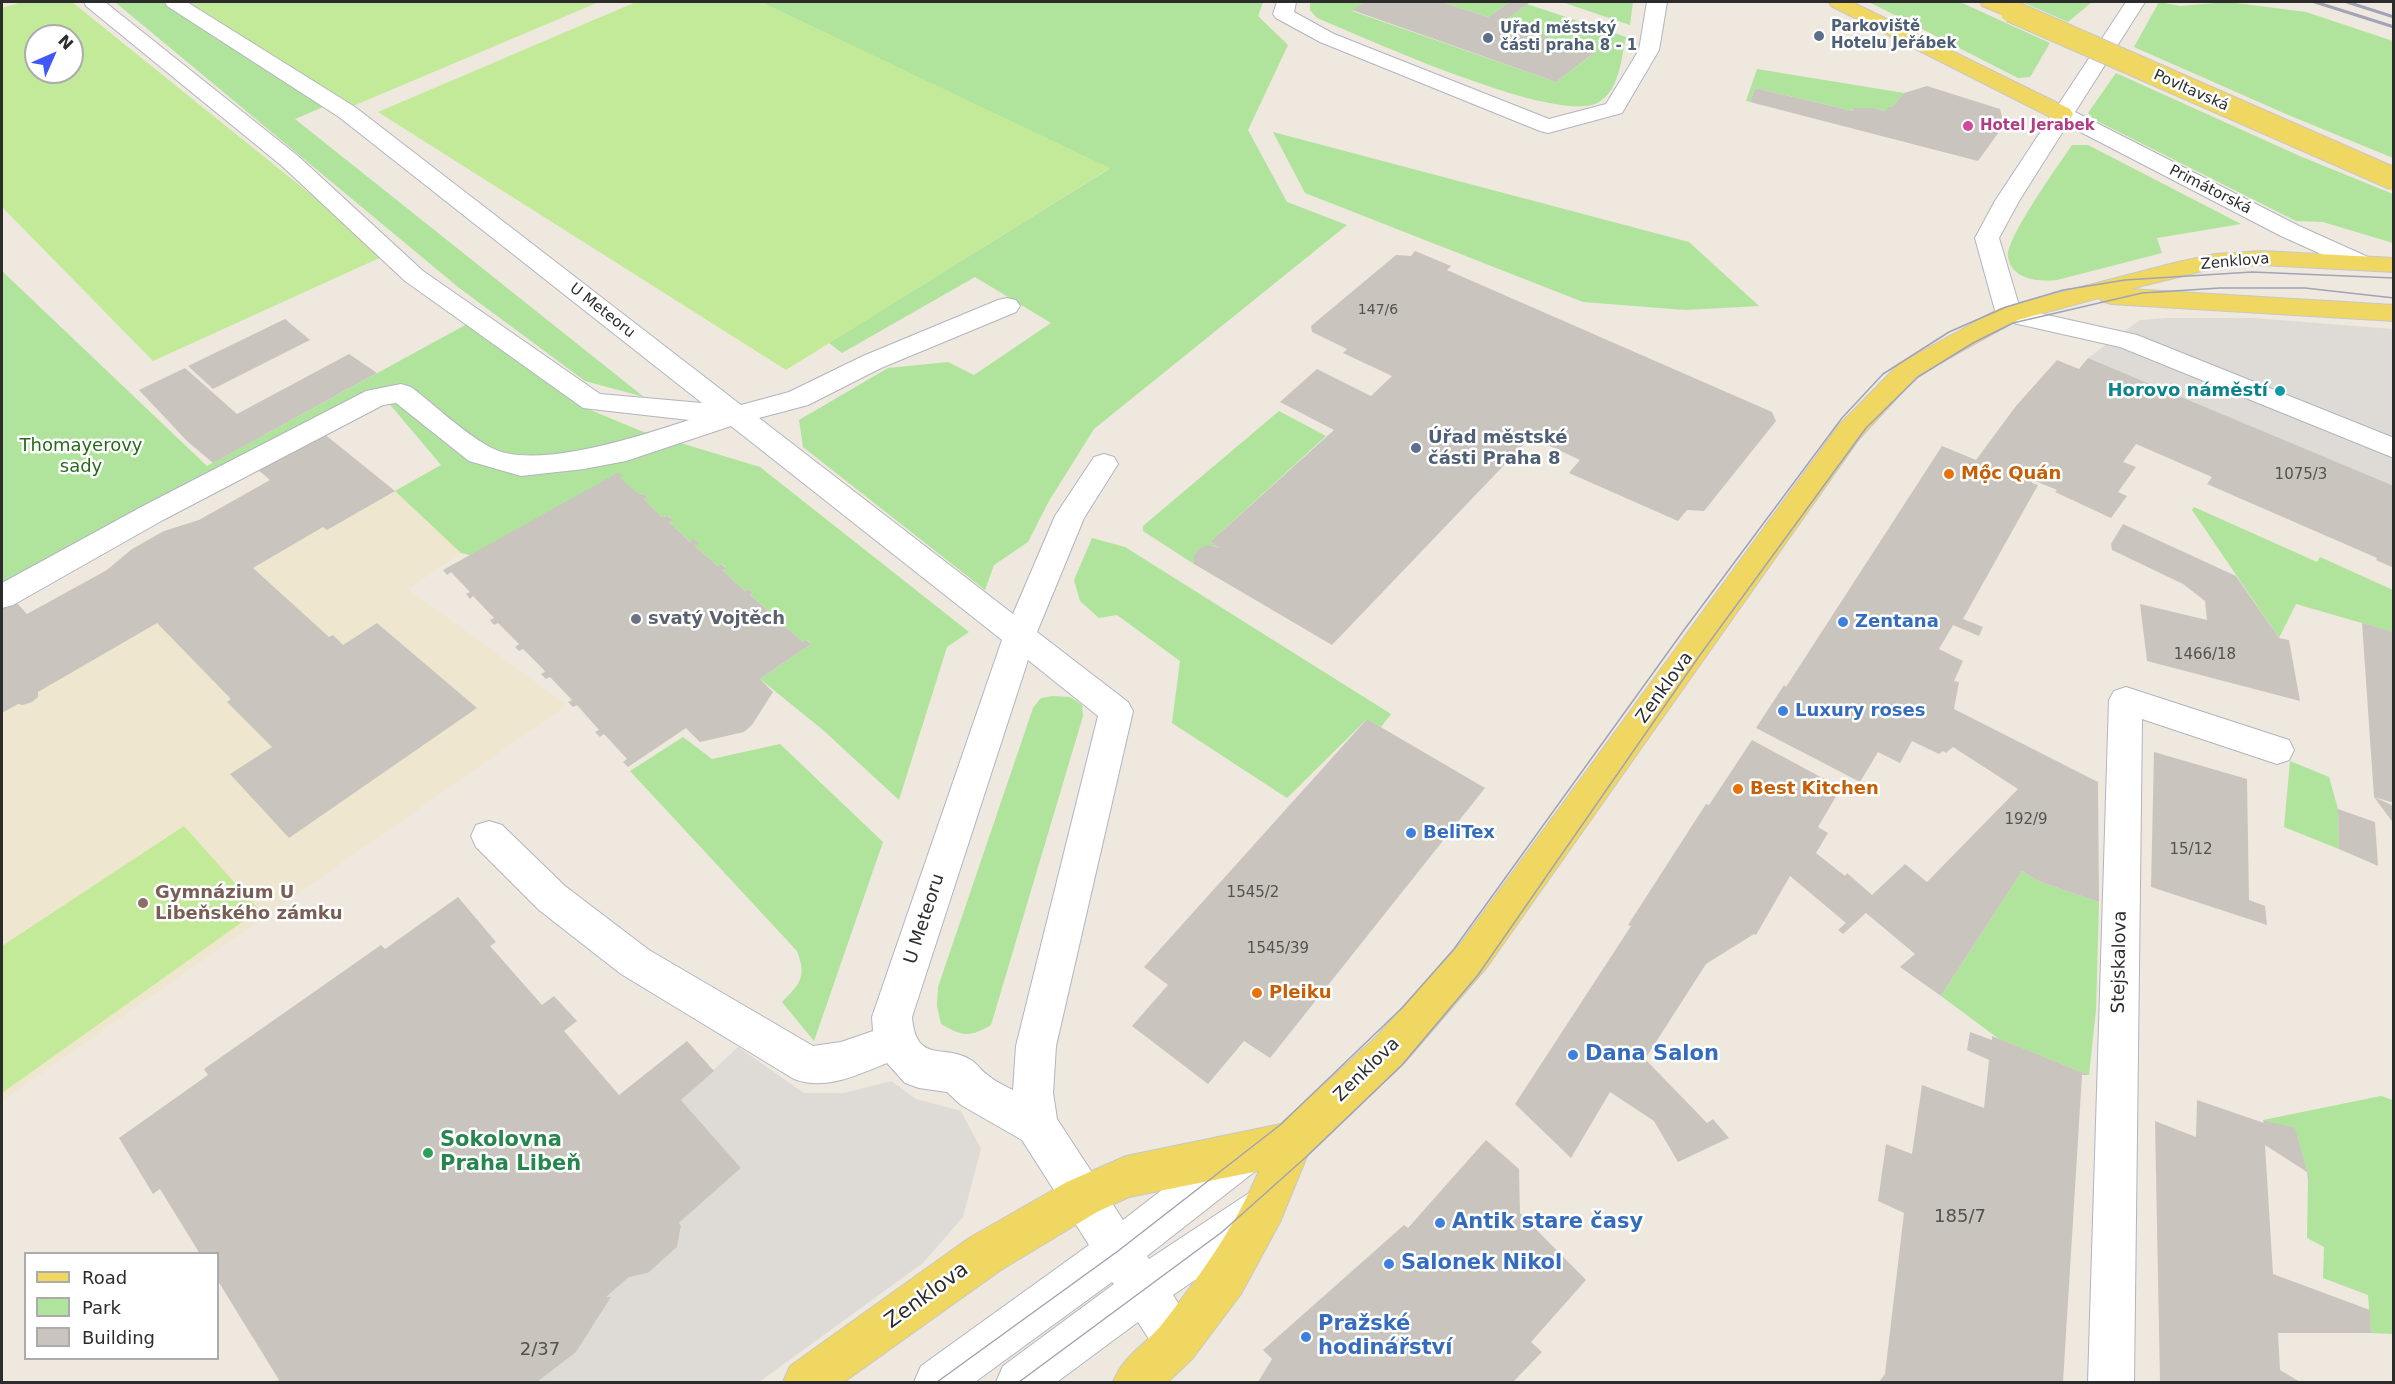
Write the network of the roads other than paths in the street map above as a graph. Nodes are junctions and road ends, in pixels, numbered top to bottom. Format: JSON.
{"nodes":[{"id":1,"x":93,"y":2,"type":"edge"},
{"id":2,"x":174,"y":2,"type":"edge"},
{"id":3,"x":1657,"y":2,"type":"edge"},
{"id":4,"x":1838,"y":2,"type":"edge"},
{"id":5,"x":1989,"y":2,"type":"edge"},
{"id":6,"x":2135,"y":2,"type":"edge"},
{"id":7,"x":1285,"y":8,"type":"edge"},
{"id":8,"x":2062,"y":114,"type":"junction"},
{"id":9,"x":2394,"y":179,"type":"edge"},
{"id":10,"x":2360,"y":262,"type":"junction"},
{"id":11,"x":2394,"y":265,"type":"edge"},
{"id":12,"x":2080,"y":294,"type":"junction"},
{"id":13,"x":1007,"y":306,"type":"dead end"},
{"id":14,"x":2394,"y":313,"type":"edge"},
{"id":15,"x":2009,"y":314,"type":"junction"},
{"id":16,"x":735,"y":415,"type":"junction"},
{"id":17,"x":2394,"y":449,"type":"edge"},
{"id":18,"x":1104,"y":464,"type":"dead end"},
{"id":19,"x":2,"y":597,"type":"edge"},
{"id":20,"x":1020,"y":635,"type":"junction"},
{"id":21,"x":2277,"y":750,"type":"dead end"},
{"id":22,"x":489,"y":836,"type":"dead end"},
{"id":23,"x":894,"y":1042,"type":"junction"},
{"id":24,"x":1037,"y":1126,"type":"junction"},
{"id":25,"x":1292,"y":1142,"type":"junction"},
{"id":26,"x":1243,"y":1154,"type":"junction"},
{"id":27,"x":1082,"y":1197,"type":"junction"},
{"id":28,"x":1265,"y":1207,"type":"junction"},
{"id":29,"x":1118,"y":1251,"type":"junction"},
{"id":30,"x":1143,"y":1291,"type":"junction"},
{"id":31,"x":1177,"y":1342,"type":"junction"},
{"id":32,"x":806,"y":1383,"type":"edge"},
{"id":33,"x":937,"y":1383,"type":"edge"},
{"id":34,"x":1019,"y":1383,"type":"edge"},
{"id":35,"x":1136,"y":1383,"type":"edge"},
{"id":36,"x":2111,"y":1383,"type":"edge"}],
"edges":[{"from":1,"to":16,"type":"street"},
{"from":2,"to":16,"type":"street","name":"U Meteoru"},
{"from":3,"to":7,"type":"street"},
{"from":4,"to":8,"type":"main road"},
{"from":5,"to":9,"type":"main road","name":"Povltavská","bridge":true},
{"from":6,"to":8,"type":"street"},
{"from":8,"to":10,"type":"street","name":"Primátorská"},
{"from":8,"to":15,"type":"street"},
{"from":10,"to":11,"type":"main road","name":"Zenklova"},
{"from":10,"to":12,"type":"main road","name":"Zenklova"},
{"from":12,"to":14,"type":"main road","name":"Zenklova"},
{"from":12,"to":15,"type":"main road","name":"Zenklova"},
{"from":13,"to":16,"type":"street"},
{"from":15,"to":17,"type":"street"},
{"from":15,"to":25,"type":"main road","name":"Zenklova"},
{"from":16,"to":19,"type":"street"},
{"from":16,"to":20,"type":"street","name":"U Meteoru"},
{"from":18,"to":20,"type":"street","name":"U Meteoru"},
{"from":20,"to":23,"type":"street","name":"U Meteoru"},
{"from":20,"to":24,"type":"street","name":"U Meteoru"},
{"from":21,"to":36,"type":"street","name":"Stejskalova"},
{"from":22,"to":23,"type":"street"},
{"from":23,"to":24,"type":"street","name":"U Meteoru"},
{"from":24,"to":27,"type":"street","name":"U Meteoru"},
{"from":25,"to":26,"type":"main road","name":"Zenklova"},
{"from":25,"to":28,"type":"main road","name":"Zenklova"},
{"from":26,"to":27,"type":"main road","name":"Zenklova"},
{"from":26,"to":29,"type":"street"},
{"from":27,"to":29,"type":"street","name":"U Meteoru"},
{"from":27,"to":32,"type":"main road","name":"Zenklova"},
{"from":28,"to":30,"type":"street"},
{"from":28,"to":31,"type":"main road","name":"Zenklova"},
{"from":29,"to":30,"type":"street","name":"U Meteoru"},
{"from":29,"to":33,"type":"street"},
{"from":30,"to":31,"type":"street","name":"U Meteoru"},
{"from":30,"to":34,"type":"street"},
{"from":31,"to":35,"type":"main road","name":"Zenklova"}]}
